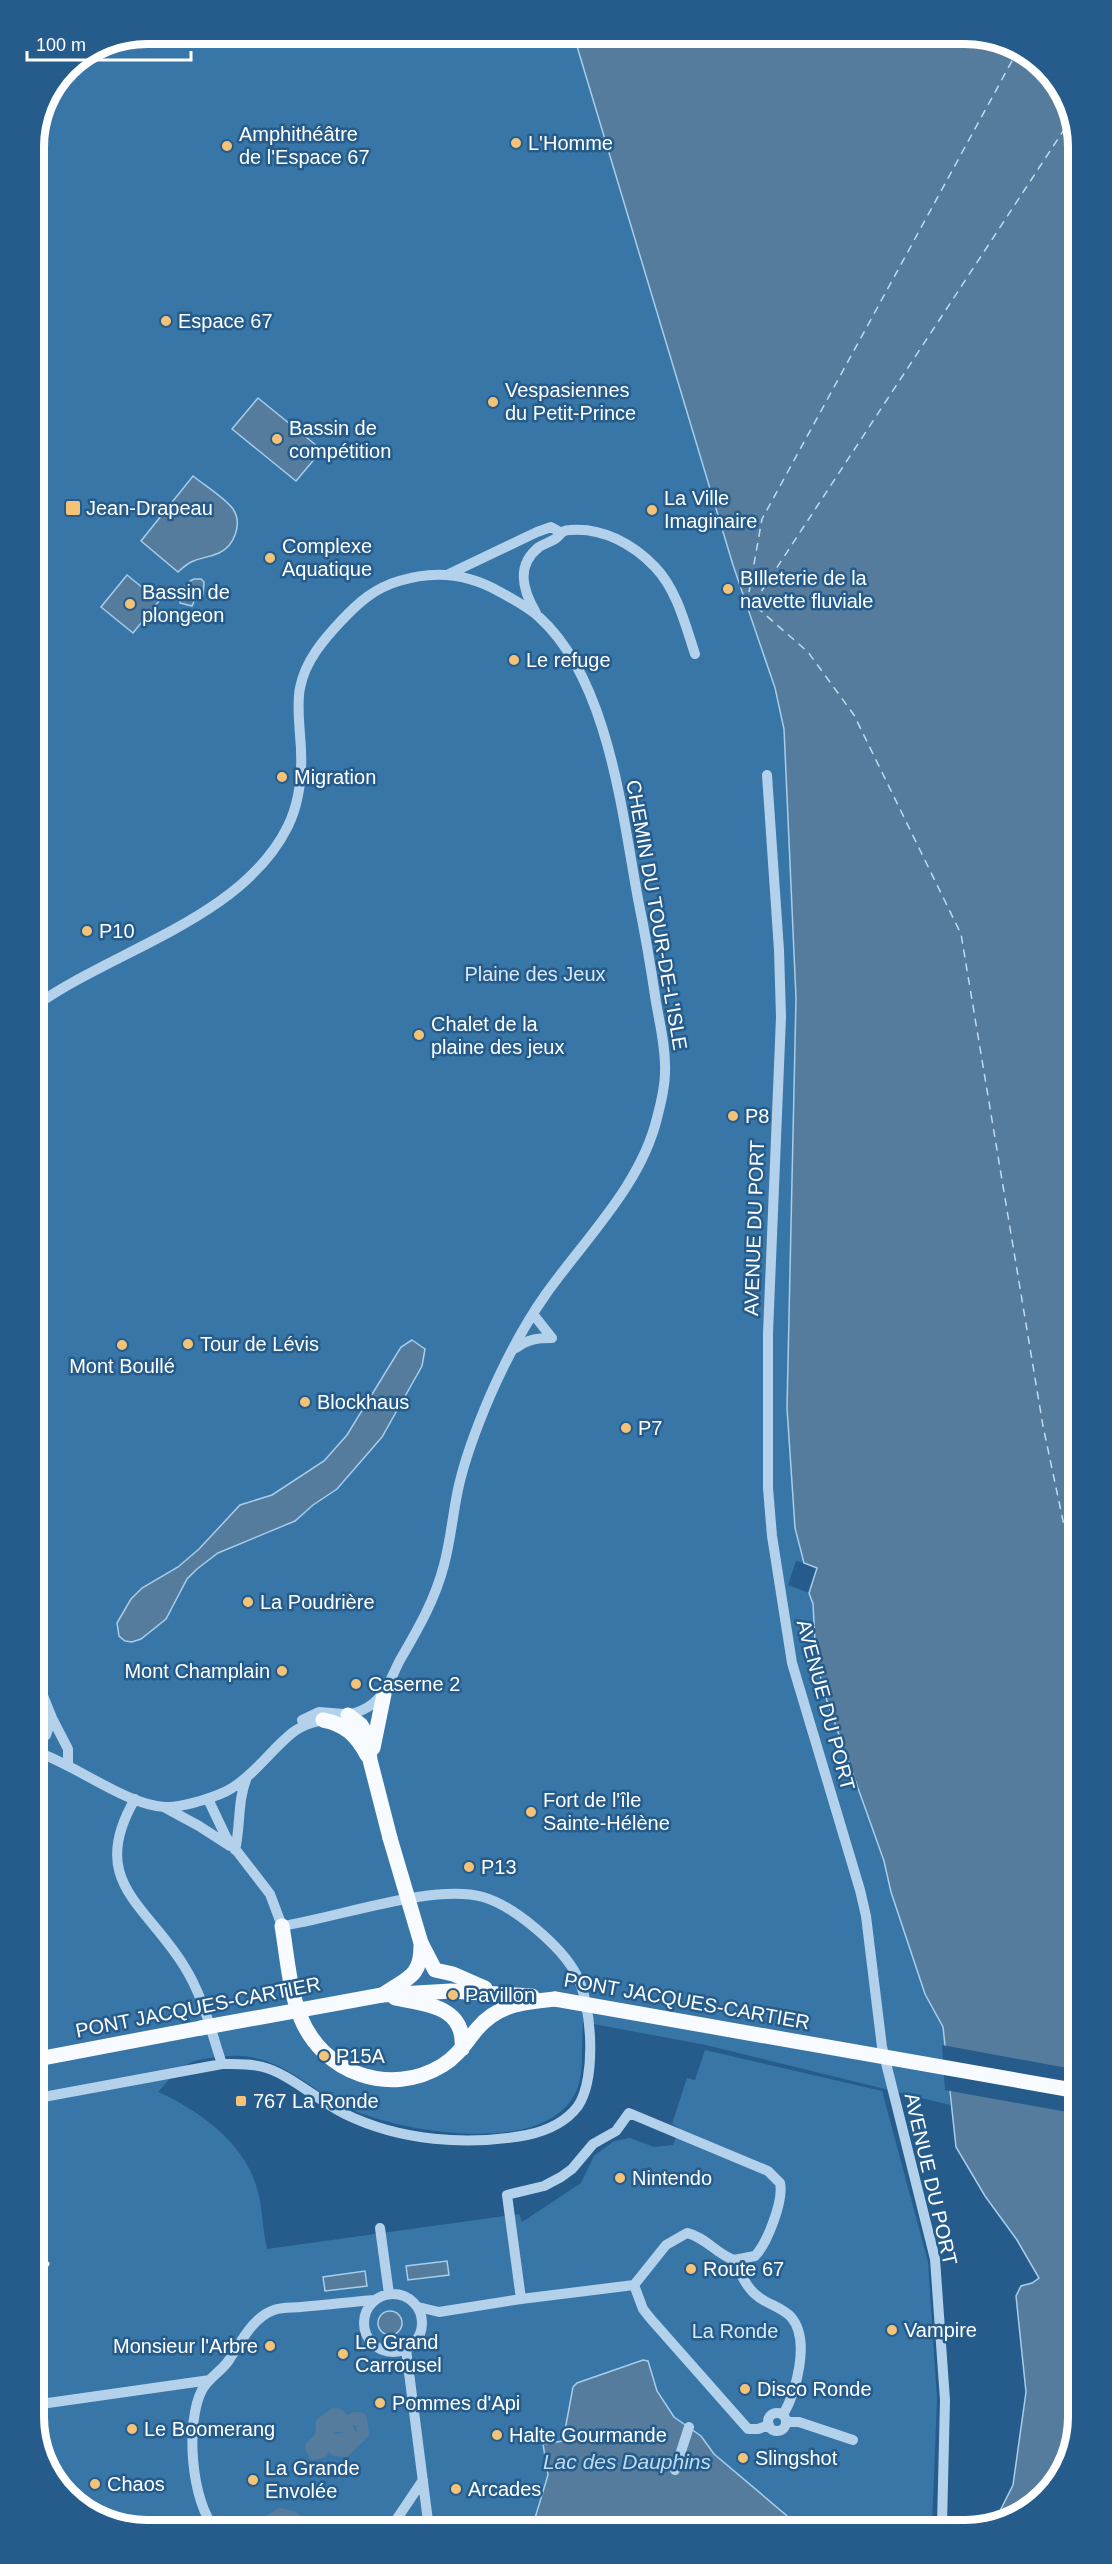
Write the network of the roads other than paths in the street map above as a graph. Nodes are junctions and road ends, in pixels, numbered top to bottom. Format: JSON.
{"nodes":[{"id":1,"x":560,"y":532,"type":"junction"},
{"id":2,"x":449,"y":574,"type":"junction"},
{"id":3,"x":537,"y":614,"type":"junction"},
{"id":4,"x":695,"y":654,"type":"dead end"},
{"id":5,"x":767,"y":775,"type":"dead end"},
{"id":6,"x":44,"y":1000,"type":"edge"},
{"id":7,"x":533,"y":1314,"type":"junction"},
{"id":8,"x":514,"y":1349,"type":"junction"},
{"id":9,"x":384,"y":1694,"type":"junction"},
{"id":10,"x":44,"y":1698,"type":"edge"},
{"id":11,"x":348,"y":1715,"type":"junction"},
{"id":12,"x":52,"y":1718,"type":"junction"},
{"id":13,"x":323,"y":1720,"type":"junction"},
{"id":14,"x":297,"y":1728,"type":"junction"},
{"id":15,"x":44,"y":1737,"type":"edge"},
{"id":16,"x":44,"y":1755,"type":"edge"},
{"id":17,"x":370,"y":1760,"type":"junction"},
{"id":18,"x":68,"y":1764,"type":"junction"},
{"id":19,"x":248,"y":1774,"type":"junction"},
{"id":20,"x":135,"y":1799,"type":"junction"},
{"id":21,"x":208,"y":1799,"type":"junction"},
{"id":22,"x":164,"y":1807,"type":"junction"},
{"id":23,"x":235,"y":1850,"type":"junction"},
{"id":24,"x":282,"y":1926,"type":"junction"},
{"id":25,"x":421,"y":1943,"type":"junction"},
{"id":26,"x":493,"y":1992,"type":"junction"},
{"id":27,"x":382,"y":1995,"type":"junction"},
{"id":28,"x":555,"y":1999,"type":"junction"},
{"id":29,"x":462,"y":2049,"type":"junction"},
{"id":30,"x":44,"y":2058,"type":"edge"},
{"id":31,"x":222,"y":2064,"type":"junction"},
{"id":32,"x":1068,"y":2089,"type":"edge"},
{"id":33,"x":44,"y":2097,"type":"edge"},
{"id":34,"x":380,"y":2228,"type":"dead end"},
{"id":35,"x":734,"y":2260,"type":"junction"},
{"id":36,"x":634,"y":2285,"type":"junction"},
{"id":37,"x":388,"y":2294,"type":"junction"},
{"id":38,"x":521,"y":2299,"type":"junction"},
{"id":39,"x":374,"y":2300,"type":"junction"},
{"id":40,"x":418,"y":2307,"type":"junction"},
{"id":41,"x":406,"y":2349,"type":"junction"},
{"id":42,"x":210,"y":2380,"type":"junction"},
{"id":43,"x":44,"y":2404,"type":"edge"},
{"id":44,"x":785,"y":2418,"type":"junction"},
{"id":45,"x":689,"y":2427,"type":"dead end"},
{"id":46,"x":854,"y":2440,"type":"dead end"},
{"id":47,"x":675,"y":2470,"type":"dead end"},
{"id":48,"x":423,"y":2480,"type":"junction"},
{"id":49,"x":209,"y":2520,"type":"edge"},
{"id":50,"x":396,"y":2520,"type":"edge"},
{"id":51,"x":428,"y":2520,"type":"edge"},
{"id":52,"x":942,"y":2520,"type":"edge"}],
"edges":[{"from":1,"to":2,"type":"street","name":"CHEMIN DU TOUR-DE-L'ISLE"},
{"from":1,"to":3,"type":"street","name":"CHEMIN DU TOUR-DE-L'ISLE"},
{"from":1,"to":4,"type":"street","name":"CHEMIN DU TOUR-DE-L'ISLE"},
{"from":2,"to":3,"type":"street","name":"CHEMIN DU TOUR-DE-L'ISLE"},
{"from":2,"to":6,"type":"street","name":"CHEMIN DU TOUR-DE-L'ISLE"},
{"from":3,"to":7,"type":"street","name":"CHEMIN DU TOUR-DE-L'ISLE"},
{"from":5,"to":52,"type":"street","name":"AVENUE DU PORT"},
{"from":7,"to":8,"type":"street","name":"CHEMIN DU TOUR-DE-L'ISLE"},
{"from":7,"to":8,"type":"street"},
{"from":8,"to":9,"type":"street","name":"CHEMIN DU TOUR-DE-L'ISLE"},
{"from":9,"to":11,"type":"street"},
{"from":9,"to":17,"type":"main road"},
{"from":10,"to":12,"type":"street"},
{"from":11,"to":13,"type":"street"},
{"from":11,"to":14,"type":"street"},
{"from":11,"to":17,"type":"main road"},
{"from":12,"to":15,"type":"street"},
{"from":12,"to":18,"type":"street"},
{"from":13,"to":14,"type":"street"},
{"from":13,"to":17,"type":"main road"},
{"from":14,"to":19,"type":"street"},
{"from":16,"to":18,"type":"street"},
{"from":17,"to":25,"type":"main road","bridge":true},
{"from":18,"to":20,"type":"street"},
{"from":19,"to":21,"type":"street"},
{"from":19,"to":23,"type":"street"},
{"from":20,"to":22,"type":"street"},
{"from":20,"to":31,"type":"street"},
{"from":21,"to":22,"type":"street"},
{"from":21,"to":23,"type":"street"},
{"from":22,"to":23,"type":"street"},
{"from":23,"to":24,"type":"street"},
{"from":24,"to":29,"type":"main road"},
{"from":24,"to":31,"type":"street"},
{"from":25,"to":26,"type":"main road"},
{"from":25,"to":27,"type":"main road"},
{"from":26,"to":27,"type":"main road","name":"PONT JACQUES-CARTIER"},
{"from":26,"to":28,"type":"main road","name":"PONT JACQUES-CARTIER"},
{"from":27,"to":29,"type":"main road"},
{"from":27,"to":30,"type":"main road","name":"PONT JACQUES-CARTIER","bridge":true},
{"from":28,"to":29,"type":"main road"},
{"from":28,"to":32,"type":"main road","name":"PONT JACQUES-CARTIER","bridge":true},
{"from":31,"to":33,"type":"street"},
{"from":34,"to":37,"type":"street"},
{"from":35,"to":36,"type":"street"},
{"from":35,"to":38,"type":"street"},
{"from":35,"to":44,"type":"street"},
{"from":36,"to":38,"type":"street"},
{"from":36,"to":44,"type":"street"},
{"from":37,"to":39,"type":"street"},
{"from":37,"to":40,"type":"street"},
{"from":38,"to":40,"type":"street"},
{"from":39,"to":41,"type":"street"},
{"from":39,"to":42,"type":"street"},
{"from":40,"to":41,"type":"street"},
{"from":41,"to":48,"type":"street"},
{"from":42,"to":43,"type":"street"},
{"from":42,"to":49,"type":"street"},
{"from":44,"to":46,"type":"street"},
{"from":45,"to":47,"type":"street"},
{"from":48,"to":50,"type":"street"},
{"from":48,"to":51,"type":"street"}]}
